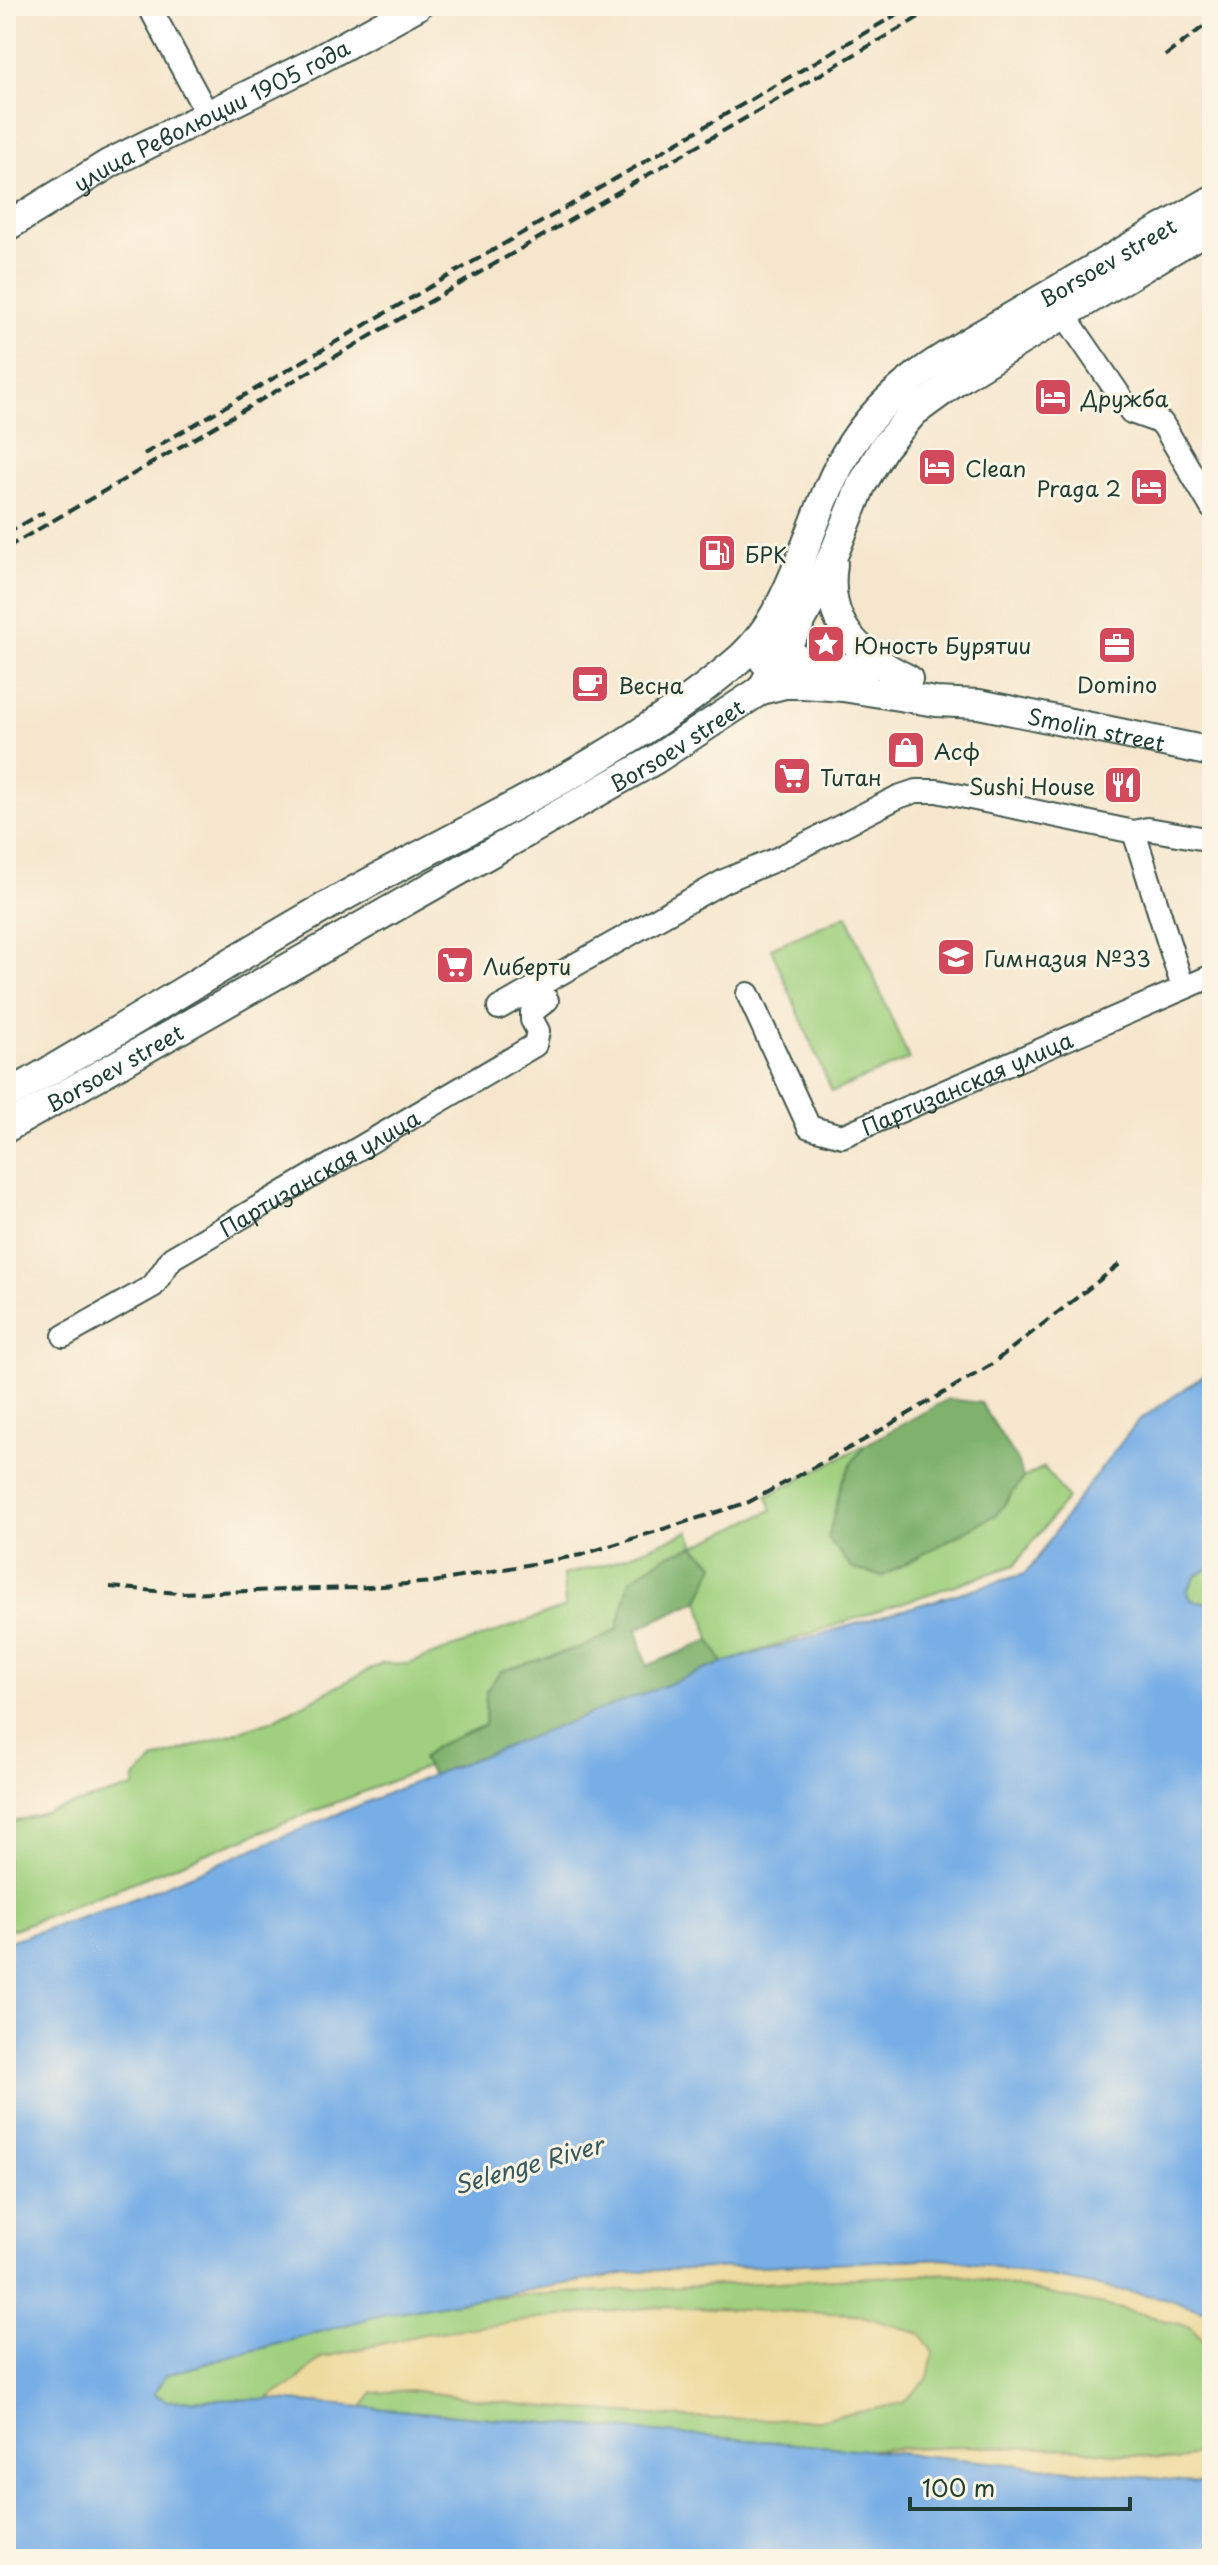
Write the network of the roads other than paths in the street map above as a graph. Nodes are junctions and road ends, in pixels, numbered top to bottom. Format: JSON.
{"nodes":[{"id":1,"x":149,"y":6,"type":"edge"},
{"id":2,"x":417,"y":6,"type":"edge"},
{"id":3,"x":207,"y":114,"type":"junction"},
{"id":4,"x":1212,"y":200,"type":"edge"},
{"id":5,"x":1212,"y":226,"type":"edge"},
{"id":6,"x":6,"y":227,"type":"edge"},
{"id":7,"x":1057,"y":305,"type":"junction"},
{"id":8,"x":1212,"y":508,"type":"edge"},
{"id":9,"x":835,"y":551,"type":"junction"},
{"id":10,"x":765,"y":631,"type":"junction"},
{"id":11,"x":768,"y":669,"type":"junction"},
{"id":12,"x":920,"y":682,"type":"junction"},
{"id":13,"x":709,"y":684,"type":"junction"},
{"id":14,"x":979,"y":704,"type":"junction"},
{"id":15,"x":1212,"y":739,"type":"edge"},
{"id":16,"x":1212,"y":752,"type":"edge"},
{"id":17,"x":605,"y":771,"type":"junction"},
{"id":18,"x":1134,"y":832,"type":"junction"},
{"id":19,"x":1212,"y":840,"type":"edge"},
{"id":20,"x":1212,"y":976,"type":"edge"},
{"id":21,"x":1183,"y":988,"type":"junction"},
{"id":22,"x":748,"y":994,"type":"dead end"},
{"id":23,"x":547,"y":1000,"type":"dead end"},
{"id":24,"x":499,"y":1008,"type":"dead end"},
{"id":25,"x":6,"y":1096,"type":"edge"},
{"id":26,"x":6,"y":1128,"type":"edge"},
{"id":27,"x":64,"y":1336,"type":"dead end"}],
"edges":[{"from":1,"to":3,"type":"street"},
{"from":2,"to":3,"type":"main road","name":"улица Революции 1905 года"},
{"from":3,"to":6,"type":"main road","name":"улица Революции 1905 года"},
{"from":4,"to":7,"type":"main road","name":"Borsoev street"},
{"from":5,"to":7,"type":"main road","name":"Borsoev street"},
{"from":7,"to":8,"type":"street"},
{"from":7,"to":9,"type":"main road","name":"Borsoev street"},
{"from":7,"to":10,"type":"main road","name":"Borsoev street"},
{"from":9,"to":11,"type":"main road","name":"Borsoev street"},
{"from":9,"to":12,"type":"main road","name":"Smolin street"},
{"from":10,"to":11,"type":"main road"},
{"from":10,"to":13,"type":"main road","name":"Borsoev street"},
{"from":11,"to":12,"type":"main road","name":"Smolin street"},
{"from":11,"to":13,"type":"main road","name":"Smolin street"},
{"from":11,"to":14,"type":"main road","name":"Smolin street"},
{"from":11,"to":17,"type":"main road","name":"Borsoev street"},
{"from":12,"to":14,"type":"main road","name":"Smolin street"},
{"from":12,"to":15,"type":"main road"},
{"from":13,"to":17,"type":"main road","name":"Borsoev street"},
{"from":14,"to":16,"type":"main road","name":"Smolin street"},
{"from":17,"to":25,"type":"main road","name":"Borsoev street"},
{"from":17,"to":26,"type":"main road","name":"Borsoev street"},
{"from":18,"to":19,"type":"street"},
{"from":18,"to":21,"type":"street"},
{"from":18,"to":24,"type":"street"},
{"from":20,"to":21,"type":"street","name":"Партизанская улица"},
{"from":21,"to":22,"type":"street","name":"Партизанская улица"},
{"from":23,"to":27,"type":"street","name":"Партизанская улица"}]}
